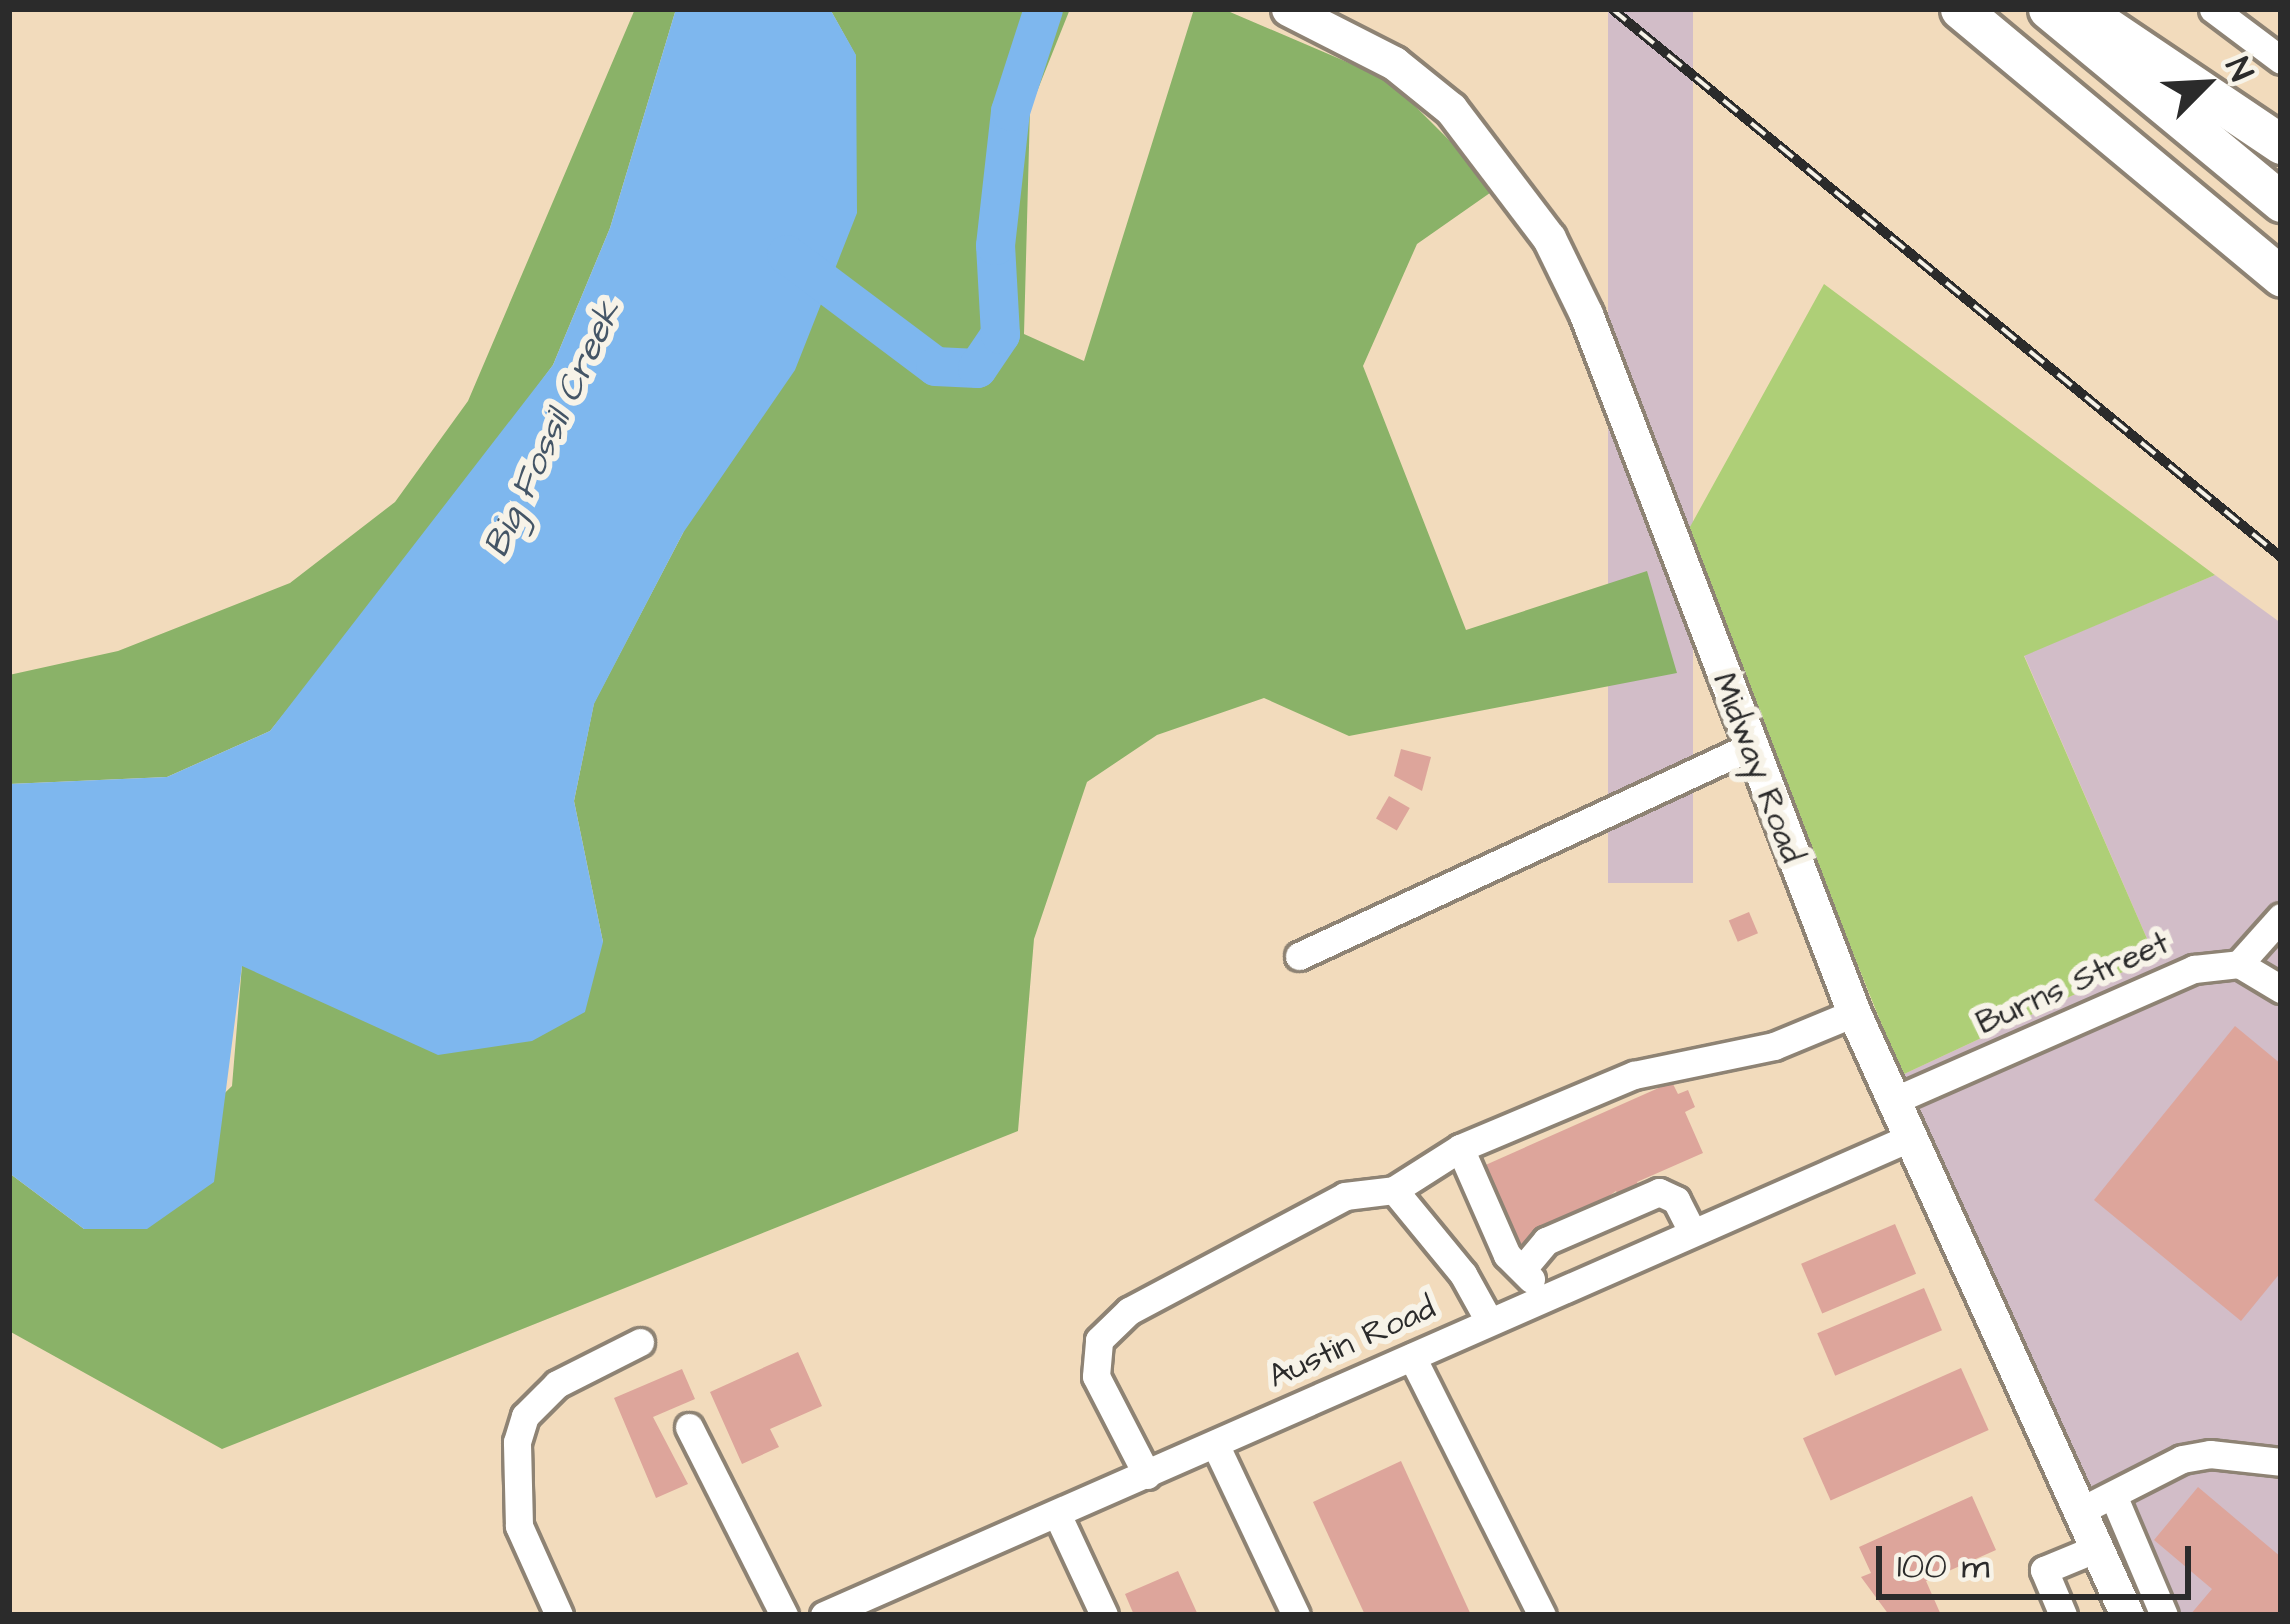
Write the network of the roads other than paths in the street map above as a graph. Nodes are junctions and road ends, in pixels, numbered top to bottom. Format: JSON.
{"nodes":[{"id":1,"x":1288,"y":9,"type":"edge"},
{"id":2,"x":1960,"y":9,"type":"edge"},
{"id":3,"x":2048,"y":9,"type":"edge"},
{"id":4,"x":2080,"y":9,"type":"edge"},
{"id":5,"x":2213,"y":9,"type":"edge"},
{"id":6,"x":2281,"y":61,"type":"edge"},
{"id":7,"x":2281,"y":144,"type":"edge"},
{"id":8,"x":2281,"y":202,"type":"edge"},
{"id":9,"x":2281,"y":276,"type":"edge"},
{"id":10,"x":1750,"y":747,"type":"junction"},
{"id":11,"x":2281,"y":917,"type":"edge"},
{"id":12,"x":1299,"y":956,"type":"dead end"},
{"id":13,"x":2239,"y":964,"type":"junction"},
{"id":14,"x":2281,"y":988,"type":"edge"},
{"id":15,"x":1854,"y":1013,"type":"junction"},
{"id":16,"x":1894,"y":1101,"type":"junction"},
{"id":17,"x":1909,"y":1138,"type":"junction"},
{"id":18,"x":1460,"y":1148,"type":"junction"},
{"id":19,"x":1394,"y":1190,"type":"junction"},
{"id":20,"x":1690,"y":1229,"type":"junction"},
{"id":21,"x":1525,"y":1267,"type":"junction"},
{"id":22,"x":1539,"y":1297,"type":"junction"},
{"id":23,"x":1490,"y":1321,"type":"junction"},
{"id":24,"x":640,"y":1342,"type":"dead end"},
{"id":25,"x":1412,"y":1357,"type":"junction"},
{"id":26,"x":689,"y":1427,"type":"dead end"},
{"id":27,"x":1215,"y":1444,"type":"junction"},
{"id":28,"x":2281,"y":1462,"type":"edge"},
{"id":29,"x":1147,"y":1475,"type":"junction"},
{"id":30,"x":2113,"y":1495,"type":"junction"},
{"id":31,"x":2080,"y":1511,"type":"junction"},
{"id":32,"x":1057,"y":1514,"type":"junction"},
{"id":33,"x":2097,"y":1548,"type":"junction"},
{"id":34,"x":560,"y":1615,"type":"edge"},
{"id":35,"x":784,"y":1615,"type":"edge"},
{"id":36,"x":824,"y":1615,"type":"edge"},
{"id":37,"x":1104,"y":1615,"type":"edge"},
{"id":38,"x":1296,"y":1615,"type":"edge"},
{"id":39,"x":1542,"y":1615,"type":"edge"},
{"id":40,"x":2063,"y":1615,"type":"edge"},
{"id":41,"x":2127,"y":1615,"type":"edge"},
{"id":42,"x":2164,"y":1615,"type":"edge"}],
"edges":[{"from":1,"to":10,"type":"main road","name":"Midway Road"},
{"from":2,"to":9,"type":"highway"},
{"from":3,"to":8,"type":"highway"},
{"from":4,"to":7,"type":"highway"},
{"from":5,"to":6,"type":"street"},
{"from":10,"to":12,"type":"street"},
{"from":10,"to":15,"type":"main road","name":"Midway Road"},
{"from":11,"to":13,"type":"street"},
{"from":13,"to":14,"type":"street"},
{"from":13,"to":16,"type":"street","name":"Burns Street"},
{"from":15,"to":16,"type":"main road","name":"Midway Road"},
{"from":15,"to":18,"type":"street"},
{"from":16,"to":17,"type":"main road","name":"Midway Road"},
{"from":17,"to":20,"type":"street","name":"Austin Road"},
{"from":17,"to":31,"type":"main road","name":"Midway Road"},
{"from":18,"to":19,"type":"street"},
{"from":18,"to":21,"type":"street"},
{"from":19,"to":23,"type":"street"},
{"from":19,"to":29,"type":"street"},
{"from":20,"to":21,"type":"street"},
{"from":20,"to":22,"type":"street","name":"Austin Road"},
{"from":21,"to":22,"type":"street"},
{"from":22,"to":23,"type":"street","name":"Austin Road"},
{"from":23,"to":25,"type":"street","name":"Austin Road"},
{"from":24,"to":34,"type":"street"},
{"from":25,"to":27,"type":"street","name":"Austin Road"},
{"from":25,"to":39,"type":"street"},
{"from":26,"to":35,"type":"street"},
{"from":27,"to":29,"type":"street","name":"Austin Road"},
{"from":27,"to":38,"type":"street"},
{"from":28,"to":30,"type":"street"},
{"from":29,"to":32,"type":"street","name":"Austin Road"},
{"from":30,"to":31,"type":"street"},
{"from":30,"to":42,"type":"street"},
{"from":31,"to":33,"type":"main road","name":"Midway Road"},
{"from":32,"to":36,"type":"street","name":"Austin Road"},
{"from":32,"to":37,"type":"street"},
{"from":33,"to":40,"type":"street"},
{"from":33,"to":41,"type":"main road","name":"Midway Road"}]}
